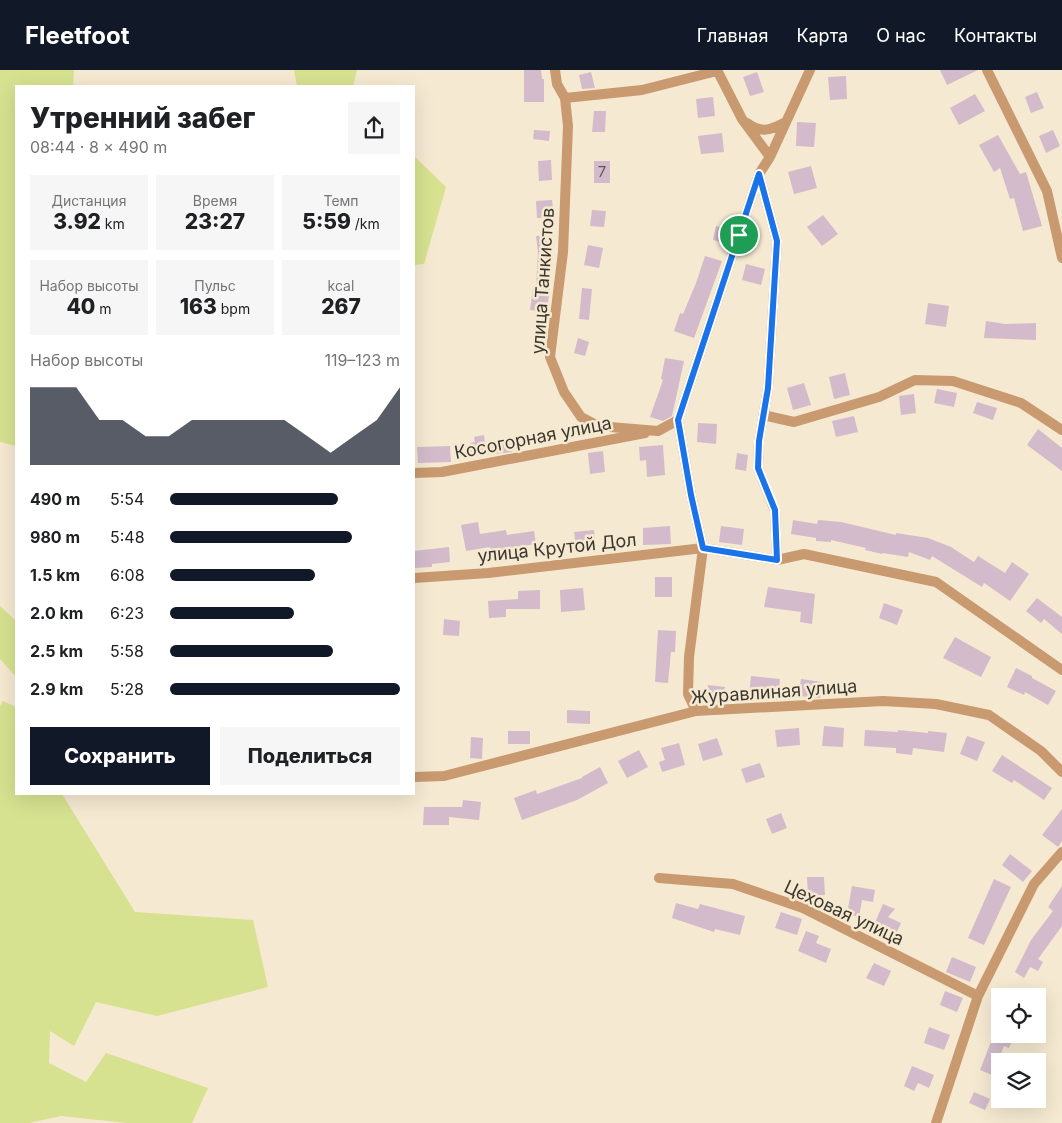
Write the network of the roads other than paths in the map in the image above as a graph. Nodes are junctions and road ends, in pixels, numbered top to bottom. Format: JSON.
{"nodes":[{"id":1,"x":555,"y":70,"type":"edge"},
{"id":2,"x":810,"y":70,"type":"edge"},
{"id":3,"x":987,"y":70,"type":"edge"},
{"id":4,"x":717,"y":71,"type":"edge"},
{"id":5,"x":564,"y":98,"type":"junction"},
{"id":6,"x":742,"y":119,"type":"junction"},
{"id":7,"x":786,"y":122,"type":"junction"},
{"id":8,"x":770,"y":157,"type":"junction"},
{"id":9,"x":759,"y":174,"type":"junction"},
{"id":10,"x":1062,"y":258,"type":"edge"},
{"id":11,"x":763,"y":415,"type":"junction"},
{"id":12,"x":678,"y":420,"type":"junction"},
{"id":13,"x":1062,"y":430,"type":"edge"},
{"id":14,"x":658,"y":431,"type":"junction"},
{"id":15,"x":415,"y":472,"type":"edge"},
{"id":16,"x":703,"y":548,"type":"junction"},
{"id":17,"x":777,"y":560,"type":"junction"},
{"id":18,"x":415,"y":578,"type":"edge"},
{"id":19,"x":1062,"y":670,"type":"edge"},
{"id":20,"x":696,"y":711,"type":"junction"},
{"id":21,"x":1062,"y":772,"type":"edge"},
{"id":22,"x":415,"y":777,"type":"edge"},
{"id":23,"x":1062,"y":852,"type":"edge"},
{"id":24,"x":659,"y":878,"type":"dead end"},
{"id":25,"x":978,"y":996,"type":"junction"},
{"id":26,"x":936,"y":1123,"type":"edge"}],
"edges":[{"from":1,"to":5,"type":"street","name":"улица Танкистов"},
{"from":2,"to":7,"type":"street"},
{"from":3,"to":10,"type":"street"},
{"from":4,"to":5,"type":"street"},
{"from":4,"to":6,"type":"street"},
{"from":5,"to":14,"type":"street","name":"улица Танкистов"},
{"from":6,"to":7,"type":"street"},
{"from":6,"to":8,"type":"street"},
{"from":7,"to":8,"type":"street"},
{"from":8,"to":9,"type":"street"},
{"from":9,"to":11,"type":"street"},
{"from":9,"to":12,"type":"street"},
{"from":11,"to":13,"type":"street"},
{"from":11,"to":17,"type":"street"},
{"from":12,"to":14,"type":"street"},
{"from":12,"to":16,"type":"street"},
{"from":14,"to":15,"type":"street","name":"Косогорная улица"},
{"from":16,"to":17,"type":"street","name":"улица Крутой Дол"},
{"from":16,"to":18,"type":"street","name":"улица Крутой Дол"},
{"from":16,"to":20,"type":"street"},
{"from":17,"to":19,"type":"street","name":"улица Крутой Дол"},
{"from":20,"to":21,"type":"street","name":"Журавлиная улица"},
{"from":20,"to":22,"type":"street","name":"Журавлиная улица"},
{"from":23,"to":25,"type":"street"},
{"from":24,"to":25,"type":"street","name":"Цеховая улица"},
{"from":25,"to":26,"type":"street"}]}
